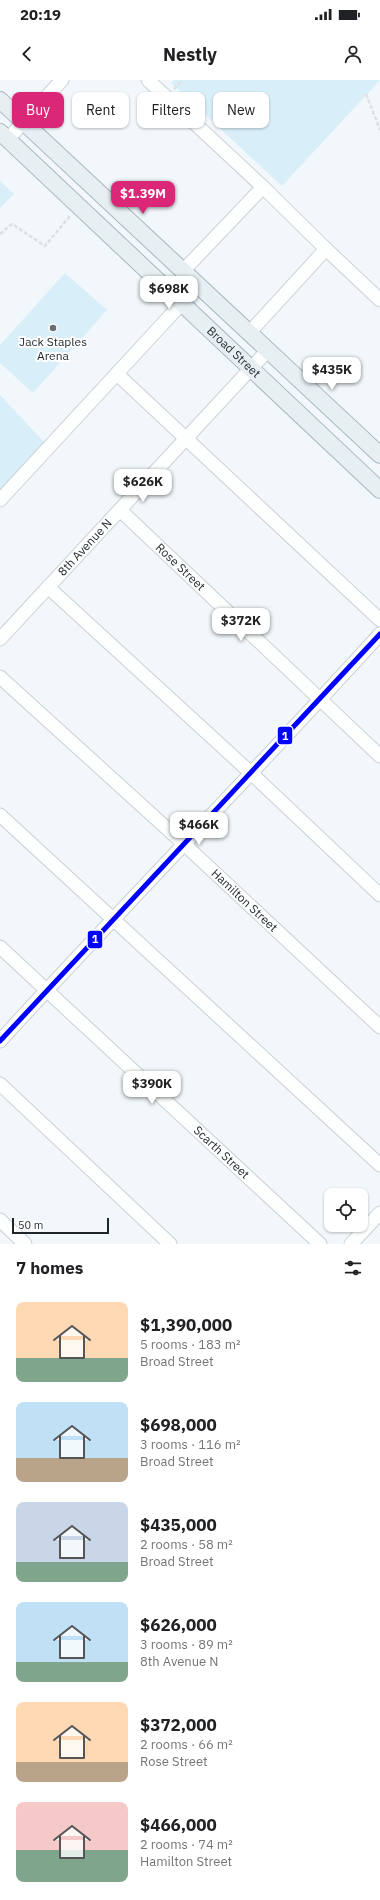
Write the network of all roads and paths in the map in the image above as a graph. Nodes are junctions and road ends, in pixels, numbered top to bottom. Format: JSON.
{"nodes":[{"id":1,"x":62,"y":80,"type":"edge"},
{"id":2,"x":148,"y":80,"type":"edge"},
{"id":3,"x":51,"y":92,"type":"edge"},
{"id":4,"x":366,"y":94,"type":"dead end"},
{"id":5,"x":0,"y":100,"type":"edge"},
{"id":6,"x":12,"y":111,"type":"edge"},
{"id":7,"x":15,"y":128,"type":"edge"},
{"id":8,"x":30,"y":128,"type":"edge"},
{"id":9,"x":380,"y":130,"type":"edge"},
{"id":10,"x":4,"y":136,"type":"edge"},
{"id":11,"x":263,"y":187,"type":"junction"},
{"id":12,"x":79,"y":206,"type":"junction"},
{"id":13,"x":0,"y":234,"type":"edge"},
{"id":14,"x":326,"y":249,"type":"junction"},
{"id":15,"x":183,"y":271,"type":"junction"},
{"id":16,"x":380,"y":300,"type":"edge"},
{"id":17,"x":182,"y":303,"type":"junction"},
{"id":18,"x":249,"y":333,"type":"junction"},
{"id":19,"x":268,"y":350,"type":"junction"},
{"id":20,"x":252,"y":368,"type":"junction"},
{"id":21,"x":117,"y":374,"type":"junction"},
{"id":22,"x":187,"y":439,"type":"junction"},
{"id":23,"x":380,"y":455,"type":"edge"},
{"id":24,"x":380,"y":490,"type":"edge"},
{"id":25,"x":0,"y":500,"type":"edge"},
{"id":26,"x":120,"y":510,"type":"junction"},
{"id":27,"x":48,"y":588,"type":"junction"},
{"id":28,"x":380,"y":620,"type":"edge"},
{"id":29,"x":380,"y":634,"type":"edge"},
{"id":30,"x":0,"y":639,"type":"edge"},
{"id":31,"x":0,"y":677,"type":"edge"},
{"id":32,"x":321,"y":699,"type":"junction"},
{"id":33,"x":380,"y":756,"type":"edge"},
{"id":34,"x":252,"y":774,"type":"junction"},
{"id":35,"x":0,"y":815,"type":"edge"},
{"id":36,"x":184,"y":844,"type":"junction"},
{"id":37,"x":380,"y":895,"type":"edge"},
{"id":38,"x":114,"y":919,"type":"junction"},
{"id":39,"x":0,"y":947,"type":"edge"},
{"id":40,"x":47,"y":990,"type":"junction"},
{"id":41,"x":380,"y":1027,"type":"edge"},
{"id":42,"x":0,"y":1041,"type":"edge"},
{"id":43,"x":0,"y":1084,"type":"edge"},
{"id":44,"x":380,"y":1165,"type":"edge"},
{"id":45,"x":380,"y":1213,"type":"edge"},
{"id":46,"x":0,"y":1220,"type":"edge"},
{"id":47,"x":26,"y":1244,"type":"edge"},
{"id":48,"x":170,"y":1244,"type":"edge"},
{"id":49,"x":320,"y":1244,"type":"edge"},
{"id":50,"x":351,"y":1244,"type":"edge"}],
"edges":[{"from":1,"to":3,"type":"street"},
{"from":2,"to":11,"type":"street"},
{"from":4,"to":9,"type":"path"},
{"from":5,"to":6,"type":"main road","name":"Broad Street"},
{"from":7,"to":10,"type":"street"},
{"from":8,"to":15,"type":"main road","name":"Broad Street"},
{"from":10,"to":12,"type":"main road","name":"Broad Street"},
{"from":11,"to":14,"type":"street"},
{"from":11,"to":15,"type":"street"},
{"from":12,"to":13,"type":"path"},
{"from":12,"to":17,"type":"main road","name":"Broad Street"},
{"from":14,"to":16,"type":"street"},
{"from":14,"to":18,"type":"street"},
{"from":15,"to":18,"type":"main road","name":"Broad Street"},
{"from":17,"to":20,"type":"main road","name":"Broad Street"},
{"from":17,"to":21,"type":"street"},
{"from":18,"to":19,"type":"main road","name":"Broad Street"},
{"from":19,"to":20,"type":"street","name":"8th Avenue N"},
{"from":19,"to":23,"type":"main road","name":"Broad Street"},
{"from":20,"to":22,"type":"street","name":"8th Avenue N"},
{"from":20,"to":24,"type":"main road","name":"Broad Street"},
{"from":21,"to":22,"type":"street"},
{"from":21,"to":25,"type":"street"},
{"from":22,"to":26,"type":"street","name":"8th Avenue N"},
{"from":22,"to":28,"type":"street"},
{"from":26,"to":27,"type":"street","name":"8th Avenue N"},
{"from":26,"to":32,"type":"street","name":"Rose Street"},
{"from":27,"to":30,"type":"street","name":"8th Avenue N"},
{"from":27,"to":34,"type":"street"},
{"from":29,"to":32,"type":"street"},
{"from":31,"to":36,"type":"street","name":"Hamilton Street"},
{"from":32,"to":33,"type":"street","name":"Rose Street"},
{"from":32,"to":34,"type":"street"},
{"from":34,"to":36,"type":"street"},
{"from":34,"to":37,"type":"street"},
{"from":35,"to":38,"type":"street"},
{"from":36,"to":38,"type":"street"},
{"from":36,"to":41,"type":"street","name":"Hamilton Street"},
{"from":38,"to":40,"type":"street"},
{"from":38,"to":44,"type":"street"},
{"from":39,"to":40,"type":"street","name":"Scarth Street"},
{"from":40,"to":42,"type":"street"},
{"from":40,"to":49,"type":"street","name":"Scarth Street"},
{"from":43,"to":48,"type":"street"},
{"from":45,"to":50,"type":"street"},
{"from":46,"to":47,"type":"street"}]}
